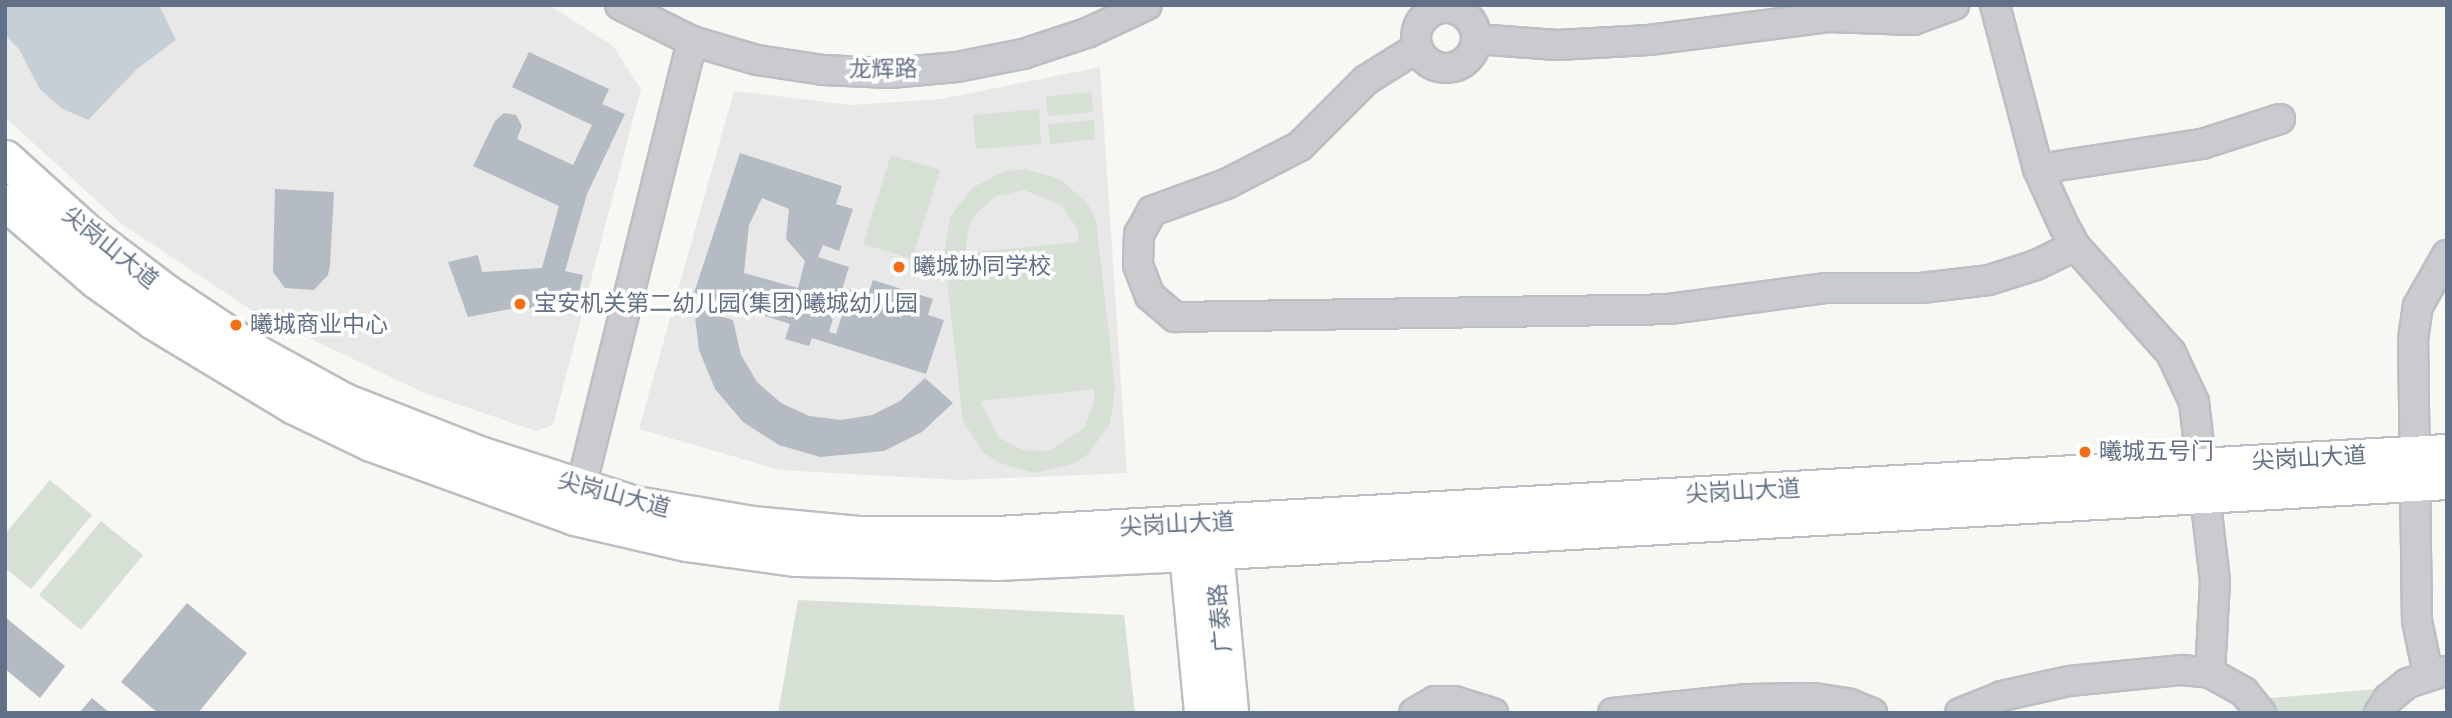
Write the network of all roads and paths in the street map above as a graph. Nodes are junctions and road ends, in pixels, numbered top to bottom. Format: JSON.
{"nodes":[{"id":1,"x":620,"y":5,"type":"edge"},
{"id":2,"x":1147,"y":5,"type":"edge"},
{"id":3,"x":1954,"y":5,"type":"edge"},
{"id":4,"x":1995,"y":5,"type":"edge"},
{"id":5,"x":1460,"y":8,"type":"edge"},
{"id":6,"x":1778,"y":14,"type":"edge"},
{"id":7,"x":1476,"y":39,"type":"junction"},
{"id":8,"x":692,"y":41,"type":"junction"},
{"id":9,"x":1417,"y":48,"type":"junction"},
{"id":10,"x":2280,"y":119,"type":"dead end"},
{"id":11,"x":5,"y":158,"type":"edge"},
{"id":12,"x":2038,"y":169,"type":"junction"},
{"id":13,"x":5,"y":202,"type":"edge"},
{"id":14,"x":2075,"y":246,"type":"junction"},
{"id":15,"x":2447,"y":255,"type":"edge"},
{"id":16,"x":2432,"y":467,"type":"edge"},
{"id":17,"x":2204,"y":479,"type":"junction"},
{"id":18,"x":577,"y":502,"type":"junction"},
{"id":19,"x":1200,"y":538,"type":"junction"},
{"id":20,"x":2210,"y":673,"type":"junction"},
{"id":21,"x":2437,"y":673,"type":"edge"},
{"id":22,"x":1202,"y":713,"type":"edge"},
{"id":23,"x":1230,"y":713,"type":"edge"},
{"id":24,"x":1414,"y":713,"type":"edge"},
{"id":25,"x":1493,"y":713,"type":"edge"},
{"id":26,"x":1613,"y":713,"type":"edge"},
{"id":27,"x":1872,"y":713,"type":"edge"},
{"id":28,"x":1960,"y":713,"type":"edge"},
{"id":29,"x":2261,"y":713,"type":"edge"},
{"id":30,"x":2379,"y":713,"type":"edge"}],
"edges":[{"from":1,"to":8,"type":"street","name":"龙辉路"},
{"from":2,"to":8,"type":"street","name":"龙辉路"},
{"from":3,"to":6,"type":"street"},
{"from":4,"to":12,"type":"street"},
{"from":5,"to":7,"type":"street"},
{"from":5,"to":9,"type":"street"},
{"from":6,"to":7,"type":"street"},
{"from":7,"to":9,"type":"street"},
{"from":8,"to":18,"type":"street"},
{"from":9,"to":14,"type":"street"},
{"from":10,"to":12,"type":"street"},
{"from":11,"to":18,"type":"main road","name":"尖岗山大道"},
{"from":12,"to":14,"type":"street"},
{"from":13,"to":18,"type":"main road","name":"尖岗山大道"},
{"from":14,"to":17,"type":"street"},
{"from":15,"to":16,"type":"street"},
{"from":16,"to":17,"type":"main road","name":"尖岗山大道"},
{"from":16,"to":21,"type":"street"},
{"from":17,"to":19,"type":"main road","name":"尖岗山大道"},
{"from":17,"to":20,"type":"street"},
{"from":18,"to":19,"type":"main road","name":"尖岗山大道"},
{"from":19,"to":22,"type":"main road","name":"广泰路"},
{"from":19,"to":23,"type":"main road","name":"广泰路"},
{"from":20,"to":28,"type":"street"},
{"from":20,"to":29,"type":"street"},
{"from":21,"to":30,"type":"street"},
{"from":24,"to":25,"type":"street"},
{"from":26,"to":27,"type":"street"}]}
